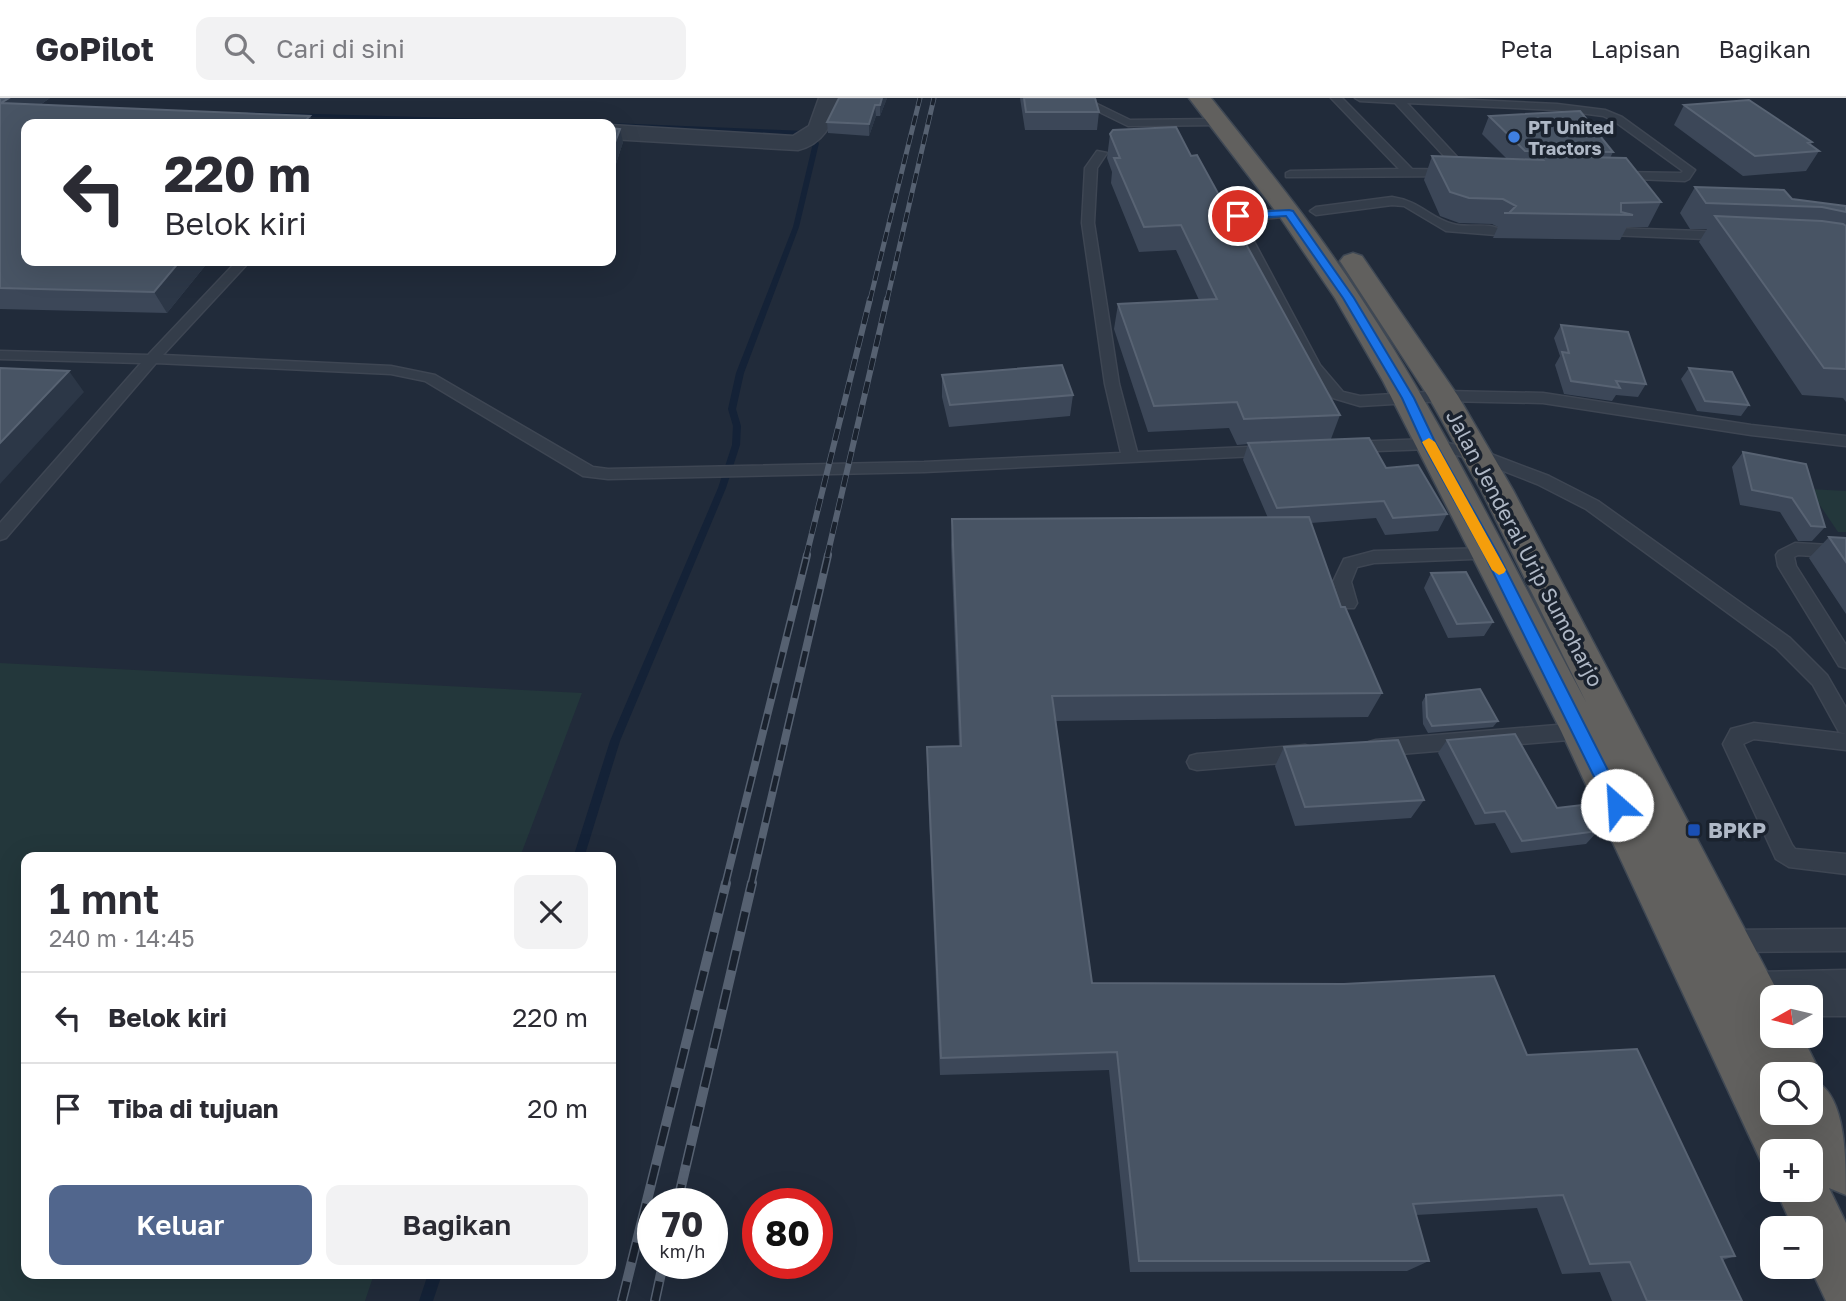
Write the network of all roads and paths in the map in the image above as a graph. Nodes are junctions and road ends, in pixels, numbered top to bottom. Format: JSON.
{"nodes":[{"id":1,"x":830,"y":98,"type":"edge"},
{"id":2,"x":1200,"y":98,"type":"edge"},
{"id":3,"x":1336,"y":98,"type":"edge"},
{"id":4,"x":1360,"y":98,"type":"edge"},
{"id":5,"x":1398,"y":100,"type":"junction"},
{"id":6,"x":1089,"y":103,"type":"edge"},
{"id":7,"x":1222,"y":110,"type":"edge"},
{"id":8,"x":616,"y":132,"type":"edge"},
{"id":9,"x":1101,"y":153,"type":"dead end"},
{"id":10,"x":1409,"y":172,"type":"junction"},
{"id":11,"x":1290,"y":175,"type":"junction"},
{"id":12,"x":1603,"y":175,"type":"edge"},
{"id":13,"x":1319,"y":224,"type":"junction"},
{"id":14,"x":1496,"y":231,"type":"dead end"},
{"id":15,"x":1614,"y":232,"type":"edge"},
{"id":16,"x":1737,"y":237,"type":"edge"},
{"id":17,"x":239,"y":266,"type":"edge"},
{"id":18,"x":0,"y":355,"type":"edge"},
{"id":19,"x":152,"y":359,"type":"junction"},
{"id":20,"x":1443,"y":396,"type":"junction"},
{"id":21,"x":1408,"y":398,"type":"junction"},
{"id":22,"x":1846,"y":441,"type":"edge"},
{"id":23,"x":1430,"y":444,"type":"junction"},
{"id":24,"x":1335,"y":448,"type":"edge"},
{"id":25,"x":1280,"y":450,"type":"edge"},
{"id":26,"x":1477,"y":455,"type":"junction"},
{"id":27,"x":1130,"y":456,"type":"junction"},
{"id":28,"x":0,"y":534,"type":"edge"},
{"id":29,"x":1846,"y":552,"type":"edge"},
{"id":30,"x":1491,"y":554,"type":"junction"},
{"id":31,"x":1348,"y":603,"type":"dead end"},
{"id":32,"x":1846,"y":661,"type":"edge"},
{"id":33,"x":1846,"y":726,"type":"edge"},
{"id":34,"x":1581,"y":731,"type":"junction"},
{"id":35,"x":1846,"y":742,"type":"edge"},
{"id":36,"x":1360,"y":749,"type":"edge"},
{"id":37,"x":1319,"y":752,"type":"edge"},
{"id":38,"x":1197,"y":762,"type":"dead end"},
{"id":39,"x":1846,"y":864,"type":"edge"},
{"id":40,"x":1846,"y":940,"type":"edge"},
{"id":41,"x":1729,"y":942,"type":"junction"},
{"id":42,"x":1846,"y":993,"type":"edge"},
{"id":43,"x":1824,"y":998,"type":"edge"},
{"id":44,"x":1760,"y":1007,"type":"edge"},
{"id":45,"x":1822,"y":1125,"type":"edge"},
{"id":46,"x":1777,"y":1139,"type":"edge"},
{"id":47,"x":1846,"y":1169,"type":"edge"},
{"id":48,"x":1808,"y":1202,"type":"edge"},
{"id":49,"x":1846,"y":1282,"type":"edge"}],
"edges":[{"from":1,"to":8,"type":"street"},
{"from":2,"to":7,"type":"highway","name":"Jalan Jenderal Urip Sumoharjo"},
{"from":3,"to":10,"type":"lane"},
{"from":4,"to":5,"type":"lane"},
{"from":5,"to":10,"type":"lane"},
{"from":5,"to":12,"type":"lane"},
{"from":6,"to":7,"type":"lane"},
{"from":7,"to":11,"type":"highway","name":"Jalan Jenderal Urip Sumoharjo"},
{"from":7,"to":13,"type":"highway","name":"Jalan Jenderal Urip Sumoharjo"},
{"from":9,"to":27,"type":"lane"},
{"from":10,"to":11,"type":"lane"},
{"from":11,"to":13,"type":"highway","name":"Jalan Jenderal Urip Sumoharjo"},
{"from":13,"to":14,"type":"lane"},
{"from":13,"to":20,"type":"highway","name":"Jalan Jenderal Urip Sumoharjo"},
{"from":13,"to":21,"type":"highway","name":"Jalan Jenderal Urip Sumoharjo"},
{"from":13,"to":21,"type":"lane"},
{"from":15,"to":16,"type":"lane"},
{"from":17,"to":19,"type":"lane"},
{"from":18,"to":19,"type":"lane"},
{"from":19,"to":27,"type":"lane"},
{"from":19,"to":28,"type":"lane"},
{"from":20,"to":21,"type":"lane"},
{"from":20,"to":22,"type":"lane"},
{"from":20,"to":26,"type":"highway","name":"Jalan Jenderal Urip Sumoharjo"},
{"from":21,"to":23,"type":"highway","name":"Jalan Jenderal Urip Sumoharjo"},
{"from":23,"to":24,"type":"lane"},
{"from":23,"to":26,"type":"lane"},
{"from":23,"to":30,"type":"highway","name":"Jalan Jenderal Urip Sumoharjo"},
{"from":25,"to":27,"type":"lane"},
{"from":26,"to":33,"type":"lane"},
{"from":26,"to":41,"type":"highway","name":"Jalan Jenderal Urip Sumoharjo"},
{"from":29,"to":32,"type":"lane"},
{"from":30,"to":31,"type":"lane"},
{"from":30,"to":34,"type":"highway","name":"Jalan Jenderal Urip Sumoharjo"},
{"from":34,"to":36,"type":"lane"},
{"from":34,"to":46,"type":"highway","name":"Jalan Jenderal Urip Sumoharjo"},
{"from":35,"to":39,"type":"lane"},
{"from":37,"to":38,"type":"lane"},
{"from":40,"to":41,"type":"lane"},
{"from":41,"to":44,"type":"highway","name":"Jalan Jenderal Urip Sumoharjo"},
{"from":42,"to":43,"type":"street"},
{"from":45,"to":47,"type":"highway"},
{"from":48,"to":49,"type":"highway"}]}
